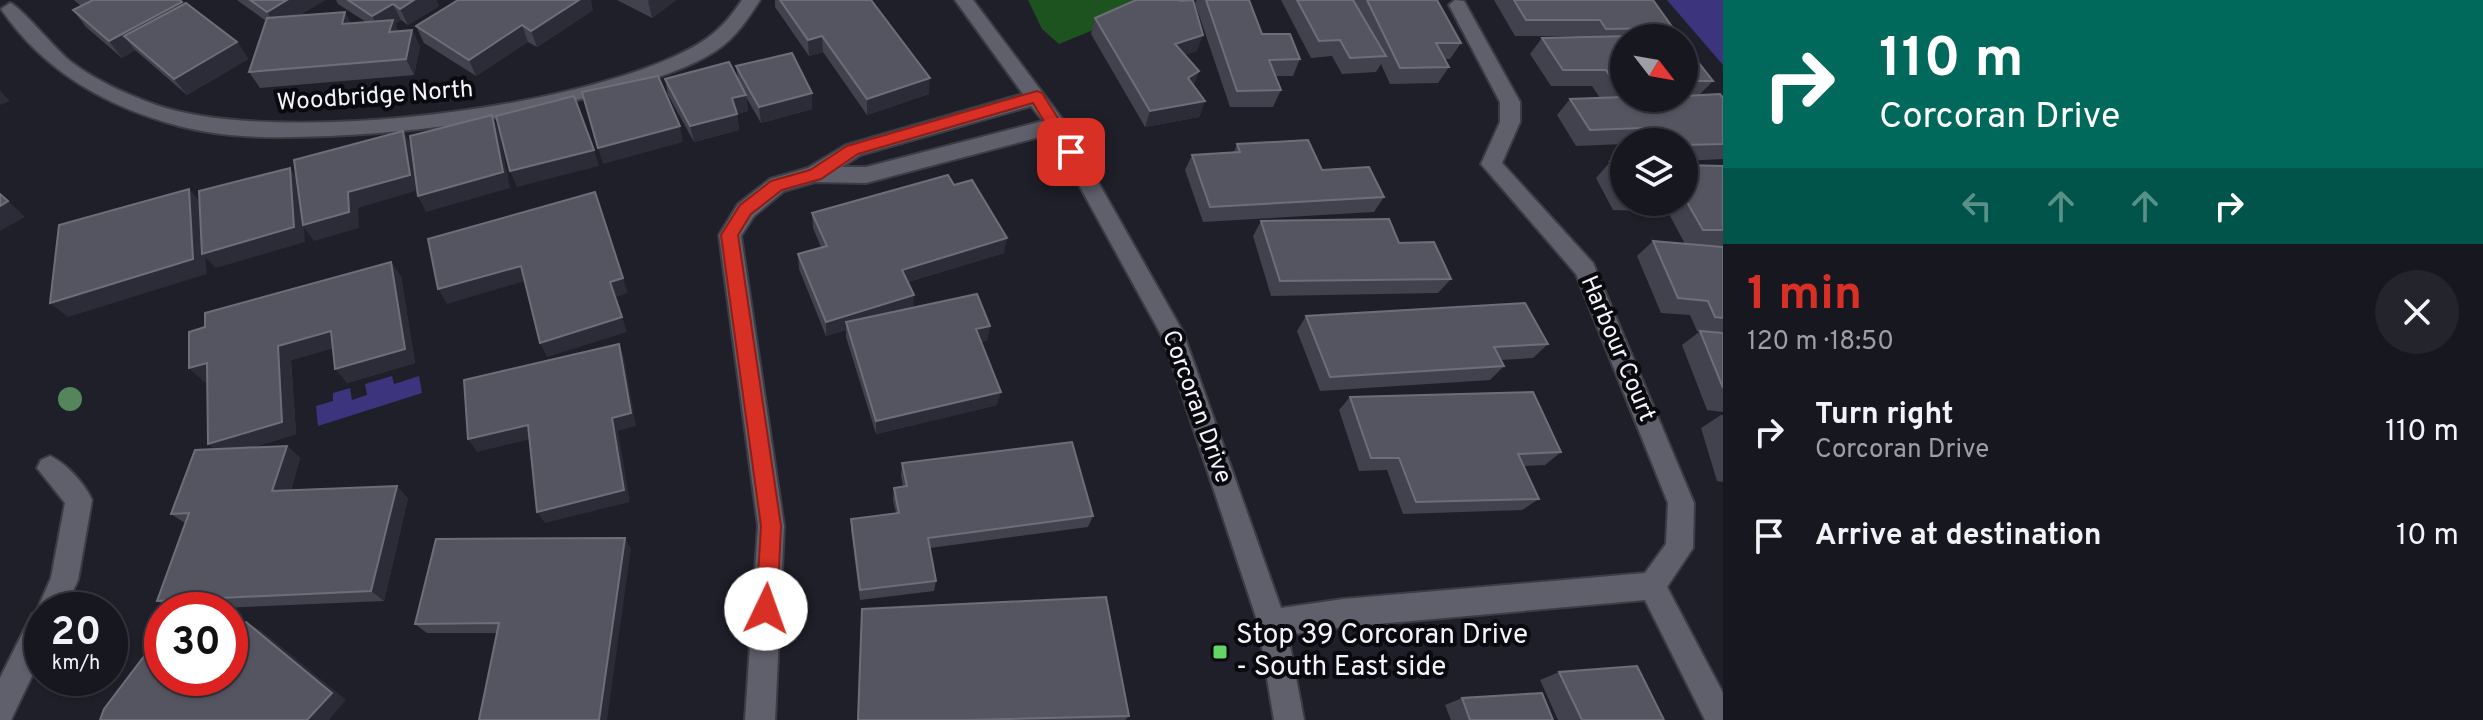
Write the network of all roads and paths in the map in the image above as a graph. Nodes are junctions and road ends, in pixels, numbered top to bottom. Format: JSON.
{"nodes":[{"id":1,"x":751,"y":0,"type":"edge"},
{"id":2,"x":964,"y":0,"type":"edge"},
{"id":3,"x":1458,"y":5,"type":"dead end"},
{"id":4,"x":10,"y":9,"type":"dead end"},
{"id":5,"x":1037,"y":97,"type":"junction"},
{"id":6,"x":1056,"y":125,"type":"junction"},
{"id":7,"x":815,"y":174,"type":"junction"},
{"id":8,"x":50,"y":468,"type":"dead end"},
{"id":9,"x":1652,"y":586,"type":"junction"},
{"id":10,"x":58,"y":592,"type":"edge"},
{"id":11,"x":1272,"y":623,"type":"junction"},
{"id":12,"x":24,"y":661,"type":"edge"},
{"id":13,"x":0,"y":710,"type":"edge"},
{"id":14,"x":760,"y":720,"type":"edge"},
{"id":15,"x":1289,"y":720,"type":"edge"},
{"id":16,"x":1721,"y":720,"type":"edge"}],
"edges":[{"from":1,"to":4,"type":"street","name":"Woodbridge North"},
{"from":2,"to":5,"type":"street","name":"Corcoran Drive"},
{"from":3,"to":9,"type":"street","name":"Harbour Court"},
{"from":5,"to":6,"type":"street","name":"Corcoran Drive"},
{"from":5,"to":7,"type":"street"},
{"from":6,"to":7,"type":"street"},
{"from":6,"to":11,"type":"street","name":"Corcoran Drive"},
{"from":7,"to":14,"type":"street"},
{"from":8,"to":10,"type":"street"},
{"from":9,"to":11,"type":"street"},
{"from":9,"to":16,"type":"street"},
{"from":11,"to":15,"type":"street","name":"Corcoran Drive"},
{"from":12,"to":13,"type":"street"}]}
